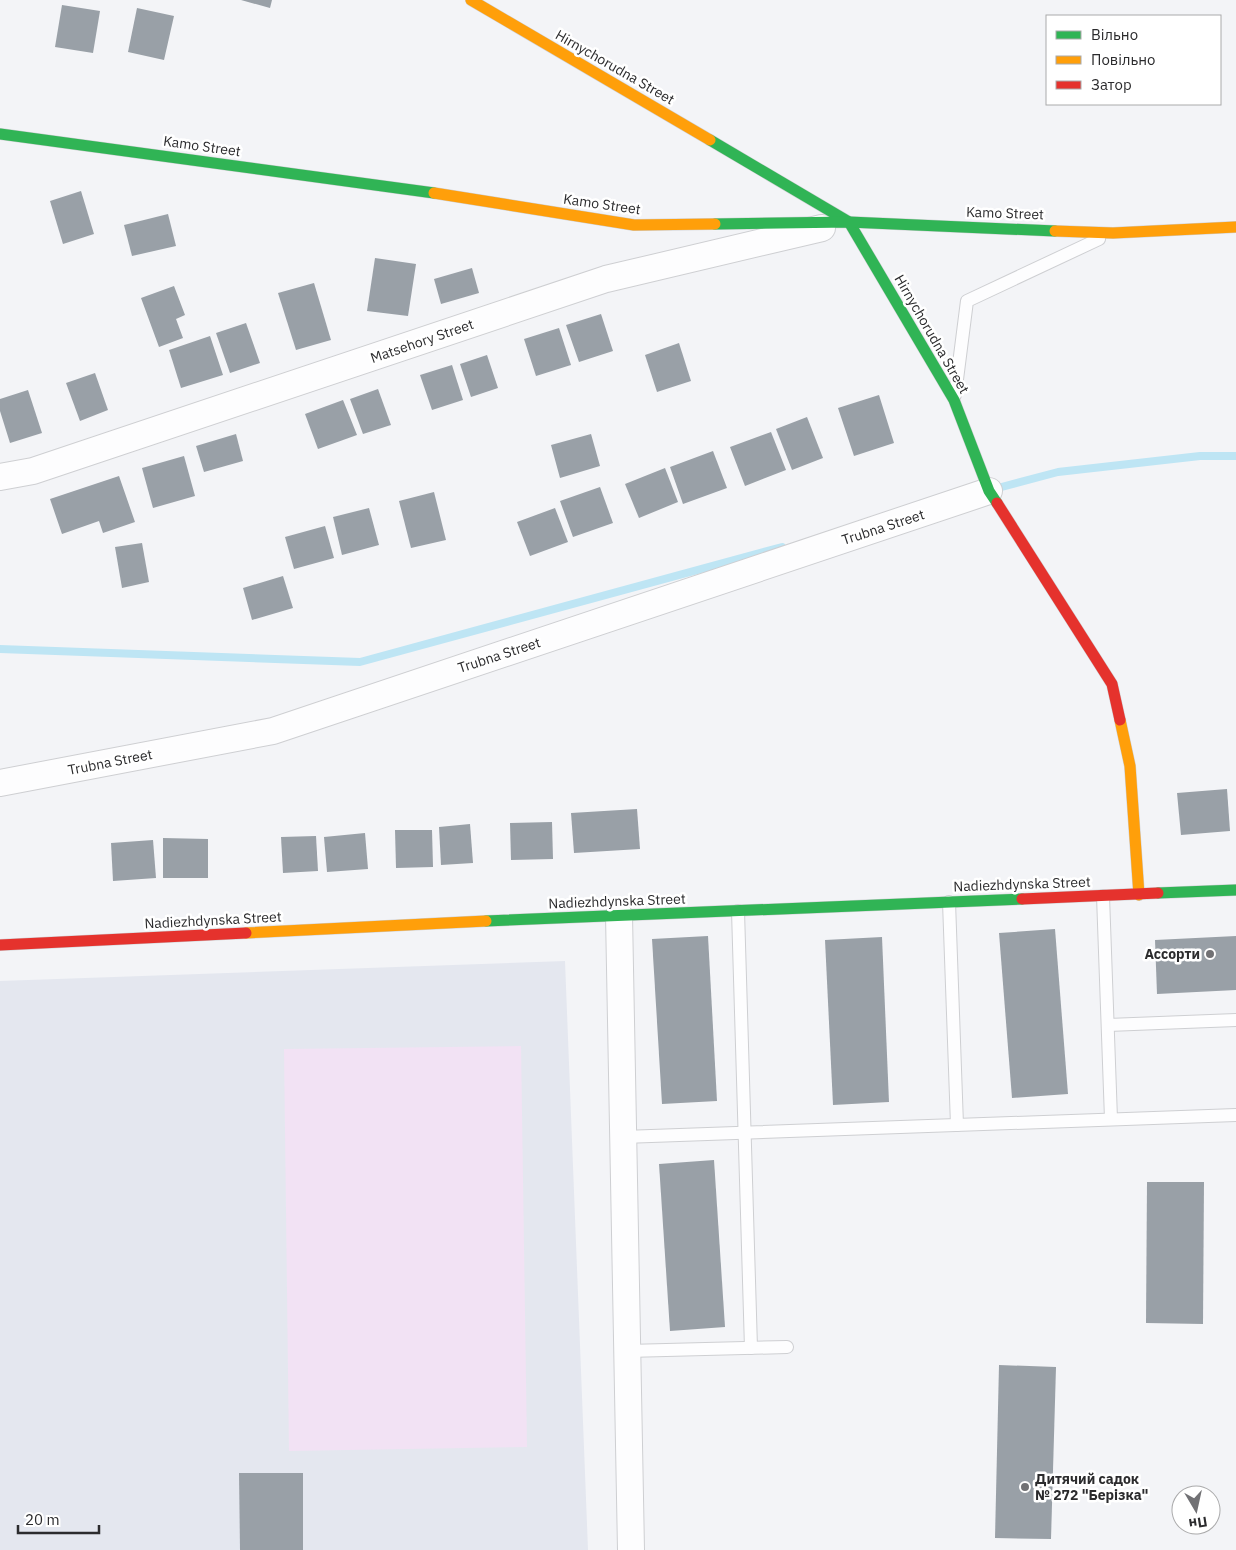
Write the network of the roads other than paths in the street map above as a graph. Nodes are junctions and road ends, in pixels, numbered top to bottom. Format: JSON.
{"nodes":[{"id":1,"x":471,"y":0,"type":"edge"},
{"id":2,"x":0,"y":134,"type":"edge"},
{"id":3,"x":849,"y":222,"type":"junction"},
{"id":4,"x":1236,"y":227,"type":"edge"},
{"id":5,"x":1113,"y":233,"type":"junction"},
{"id":6,"x":954,"y":400,"type":"junction"},
{"id":7,"x":0,"y":477,"type":"edge"},
{"id":8,"x":989,"y":491,"type":"junction"},
{"id":9,"x":0,"y":783,"type":"edge"},
{"id":10,"x":1236,"y":890,"type":"edge"},
{"id":11,"x":1139,"y":895,"type":"junction"},
{"id":12,"x":1103,"y":896,"type":"junction"},
{"id":13,"x":949,"y":902,"type":"junction"},
{"id":14,"x":738,"y":911,"type":"junction"},
{"id":15,"x":619,"y":915,"type":"junction"},
{"id":16,"x":0,"y":945,"type":"edge"},
{"id":17,"x":1236,"y":1020,"type":"edge"},
{"id":18,"x":1108,"y":1026,"type":"junction"},
{"id":19,"x":1236,"y":1115,"type":"edge"},
{"id":20,"x":1111,"y":1119,"type":"junction"},
{"id":21,"x":957,"y":1125,"type":"junction"},
{"id":22,"x":744,"y":1133,"type":"junction"},
{"id":23,"x":623,"y":1137,"type":"junction"},
{"id":24,"x":787,"y":1347,"type":"dead end"},
{"id":25,"x":751,"y":1348,"type":"junction"},
{"id":26,"x":627,"y":1351,"type":"junction"},
{"id":27,"x":631,"y":1550,"type":"edge"}],
"edges":[{"from":1,"to":3,"type":"street","name":"Hirnychorudna Street"},
{"from":2,"to":3,"type":"street","name":"Kamo Street"},
{"from":3,"to":5,"type":"street","name":"Kamo Street"},
{"from":3,"to":6,"type":"street","name":"Hirnychorudna Street"},
{"from":3,"to":7,"type":"street","name":"Matsehory Street"},
{"from":4,"to":5,"type":"street","name":"Kamo Street"},
{"from":5,"to":6,"type":"lane"},
{"from":6,"to":8,"type":"street","name":"Hirnychorudna Street"},
{"from":8,"to":9,"type":"street","name":"Trubna Street"},
{"from":8,"to":11,"type":"street","name":"Hirnychorudna Street"},
{"from":10,"to":11,"type":"street","name":"Nadiezhdynska Street"},
{"from":11,"to":12,"type":"street","name":"Nadiezhdynska Street"},
{"from":12,"to":13,"type":"street","name":"Nadiezhdynska Street"},
{"from":12,"to":18,"type":"lane"},
{"from":13,"to":14,"type":"street","name":"Nadiezhdynska Street"},
{"from":13,"to":21,"type":"lane"},
{"from":14,"to":15,"type":"street","name":"Nadiezhdynska Street"},
{"from":14,"to":22,"type":"lane"},
{"from":15,"to":16,"type":"street","name":"Nadiezhdynska Street"},
{"from":15,"to":23,"type":"street"},
{"from":17,"to":18,"type":"lane"},
{"from":18,"to":20,"type":"lane"},
{"from":19,"to":20,"type":"lane"},
{"from":20,"to":21,"type":"lane"},
{"from":21,"to":22,"type":"lane"},
{"from":22,"to":23,"type":"lane"},
{"from":22,"to":25,"type":"lane"},
{"from":23,"to":26,"type":"street"},
{"from":24,"to":25,"type":"lane"},
{"from":25,"to":26,"type":"lane"},
{"from":26,"to":27,"type":"street"}]}
